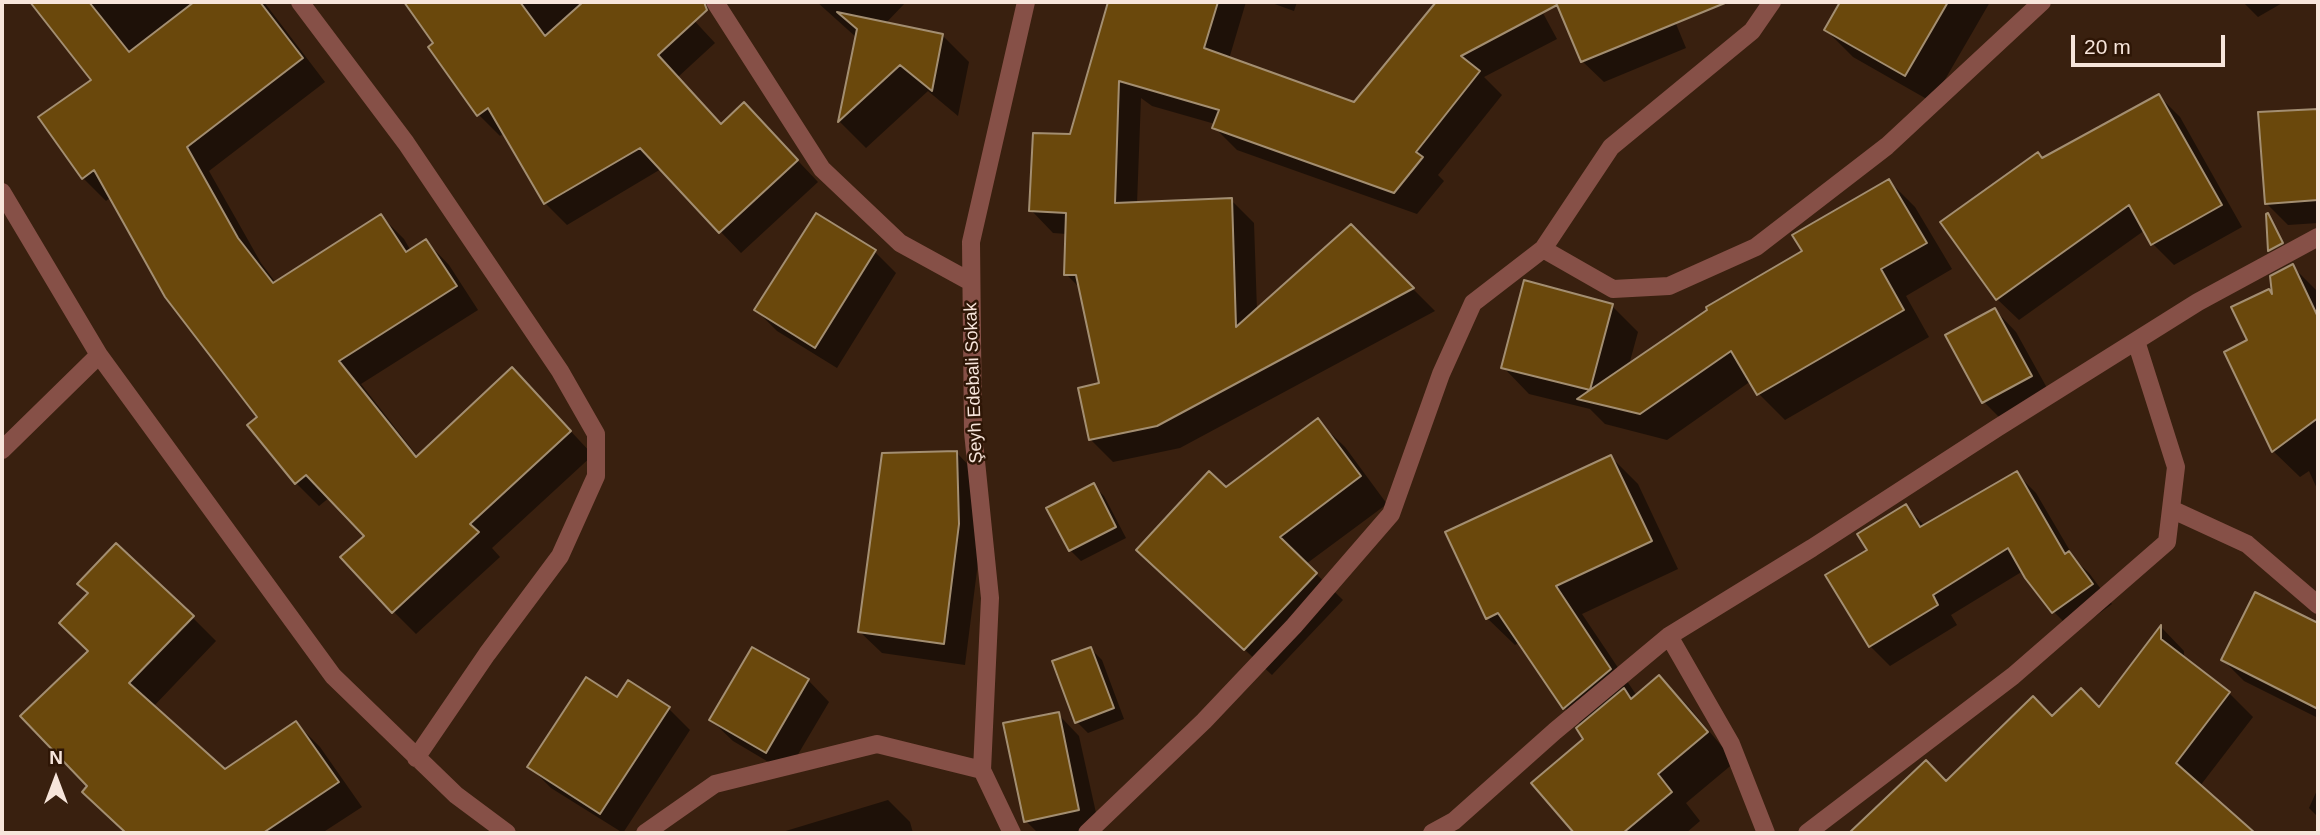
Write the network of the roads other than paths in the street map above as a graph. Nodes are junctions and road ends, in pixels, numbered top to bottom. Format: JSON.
{"nodes":[{"id":1,"x":300,"y":2,"type":"edge"},
{"id":2,"x":715,"y":2,"type":"edge"},
{"id":3,"x":1026,"y":2,"type":"edge"},
{"id":4,"x":1772,"y":2,"type":"edge"},
{"id":5,"x":2042,"y":2,"type":"edge"},
{"id":6,"x":2,"y":192,"type":"edge"},
{"id":7,"x":2318,"y":237,"type":"edge"},
{"id":8,"x":1543,"y":250,"type":"junction"},
{"id":9,"x":971,"y":282,"type":"junction"},
{"id":10,"x":2136,"y":341,"type":"junction"},
{"id":11,"x":99,"y":355,"type":"junction"},
{"id":12,"x":2,"y":450,"type":"edge"},
{"id":13,"x":2171,"y":509,"type":"junction"},
{"id":14,"x":2318,"y":606,"type":"edge"},
{"id":15,"x":1669,"y":636,"type":"junction"},
{"id":16,"x":416,"y":758,"type":"junction"},
{"id":17,"x":982,"y":770,"type":"junction"},
{"id":18,"x":507,"y":833,"type":"edge"},
{"id":19,"x":645,"y":833,"type":"edge"},
{"id":20,"x":1012,"y":833,"type":"edge"},
{"id":21,"x":1087,"y":833,"type":"edge"},
{"id":22,"x":1432,"y":833,"type":"edge"},
{"id":23,"x":1766,"y":833,"type":"edge"},
{"id":24,"x":1807,"y":833,"type":"edge"}],
"edges":[{"from":1,"to":16,"type":"street"},
{"from":2,"to":9,"type":"street"},
{"from":3,"to":9,"type":"street","name":"Şeyh Edebali Sokak"},
{"from":4,"to":8,"type":"street"},
{"from":5,"to":8,"type":"street"},
{"from":6,"to":11,"type":"street"},
{"from":7,"to":10,"type":"street"},
{"from":8,"to":21,"type":"street"},
{"from":9,"to":17,"type":"street","name":"Şeyh Edebali Sokak"},
{"from":10,"to":13,"type":"street"},
{"from":10,"to":15,"type":"street"},
{"from":11,"to":12,"type":"street"},
{"from":11,"to":16,"type":"street"},
{"from":13,"to":14,"type":"street"},
{"from":13,"to":24,"type":"street"},
{"from":15,"to":22,"type":"street"},
{"from":15,"to":23,"type":"street"},
{"from":16,"to":18,"type":"street"},
{"from":17,"to":19,"type":"street"},
{"from":17,"to":20,"type":"street"}]}
